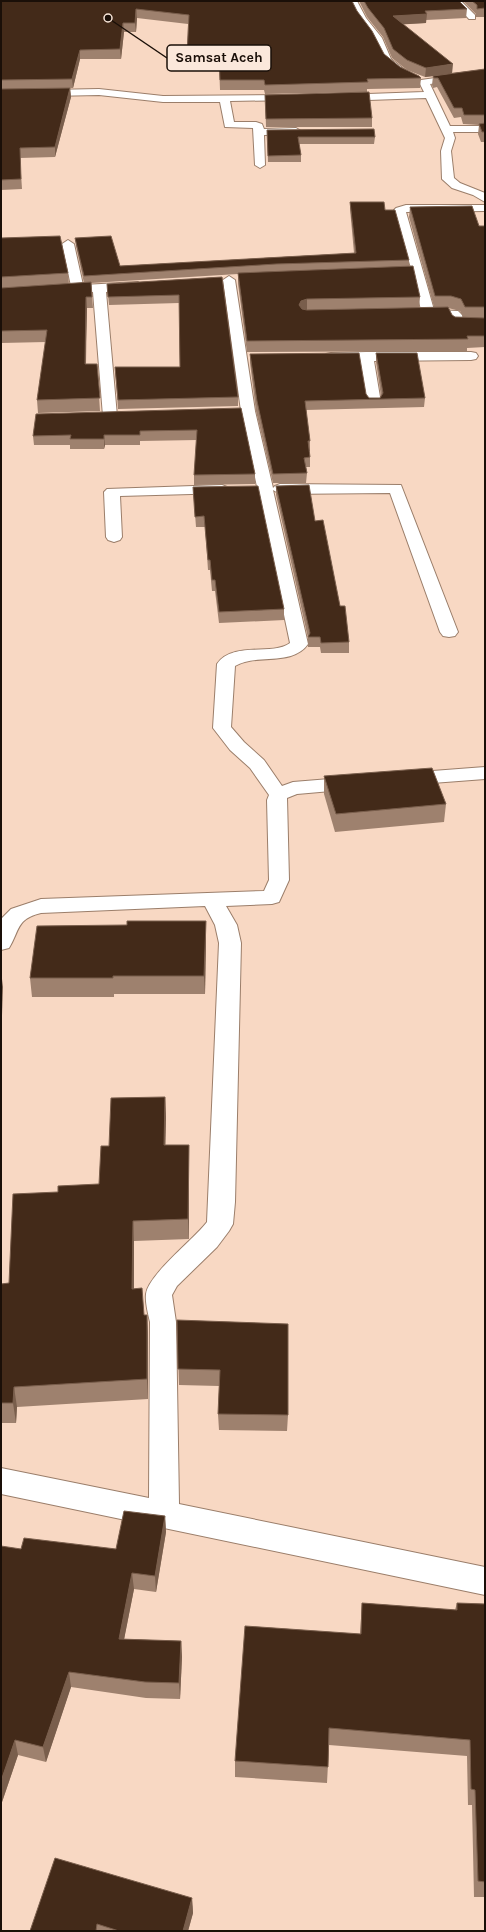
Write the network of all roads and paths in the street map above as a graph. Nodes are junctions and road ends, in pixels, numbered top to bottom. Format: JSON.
{"nodes":[{"id":1,"x":353,"y":1,"type":"edge"},
{"id":2,"x":456,"y":1,"type":"edge"},
{"id":3,"x":472,"y":17,"type":"dead end"},
{"id":4,"x":485,"y":74,"type":"edge"},
{"id":5,"x":424,"y":82,"type":"junction"},
{"id":6,"x":1,"y":94,"type":"edge"},
{"id":7,"x":430,"y":95,"type":"junction"},
{"id":8,"x":308,"y":98,"type":"edge"},
{"id":9,"x":331,"y":98,"type":"edge"},
{"id":10,"x":225,"y":99,"type":"junction"},
{"id":11,"x":485,"y":129,"type":"edge"},
{"id":12,"x":448,"y":130,"type":"junction"},
{"id":13,"x":305,"y":131,"type":"edge"},
{"id":14,"x":259,"y":132,"type":"junction"},
{"id":15,"x":260,"y":165,"type":"dead end"},
{"id":16,"x":485,"y":199,"type":"edge"},
{"id":17,"x":485,"y":208,"type":"edge"},
{"id":18,"x":68,"y":244,"type":"dead end"},
{"id":19,"x":418,"y":272,"type":"junction"},
{"id":20,"x":373,"y":274,"type":"edge"},
{"id":21,"x":229,"y":280,"type":"dead end"},
{"id":22,"x":147,"y":285,"type":"edge"},
{"id":23,"x":99,"y":288,"type":"junction"},
{"id":24,"x":78,"y":289,"type":"junction"},
{"id":25,"x":1,"y":294,"type":"edge"},
{"id":26,"x":405,"y":314,"type":"edge"},
{"id":27,"x":428,"y":314,"type":"junction"},
{"id":28,"x":485,"y":324,"type":"edge"},
{"id":29,"x":366,"y":356,"type":"junction"},
{"id":30,"x":472,"y":356,"type":"dead end"},
{"id":31,"x":319,"y":357,"type":"edge"},
{"id":32,"x":374,"y":403,"type":"edge"},
{"id":33,"x":126,"y":415,"type":"edge"},
{"id":34,"x":95,"y":416,"type":"edge"},
{"id":35,"x":110,"y":416,"type":"junction"},
{"id":36,"x":250,"y":490,"type":"junction"},
{"id":37,"x":114,"y":537,"type":"dead end"},
{"id":38,"x":449,"y":632,"type":"dead end"},
{"id":39,"x":485,"y":773,"type":"edge"},
{"id":40,"x":279,"y":794,"type":"junction"},
{"id":41,"x":212,"y":900,"type":"junction"},
{"id":42,"x":1,"y":942,"type":"edge"},
{"id":43,"x":1,"y":1481,"type":"edge"},
{"id":44,"x":164,"y":1515,"type":"junction"},
{"id":45,"x":485,"y":1580,"type":"edge"}],
"edges":[{"from":1,"to":5,"type":"street"},
{"from":2,"to":3,"type":"street"},
{"from":4,"to":5,"type":"street"},
{"from":5,"to":7,"type":"street"},
{"from":6,"to":10,"type":"street"},
{"from":7,"to":9,"type":"street"},
{"from":7,"to":12,"type":"street"},
{"from":8,"to":10,"type":"street"},
{"from":10,"to":14,"type":"street"},
{"from":11,"to":12,"type":"street"},
{"from":12,"to":16,"type":"street"},
{"from":13,"to":14,"type":"street"},
{"from":14,"to":15,"type":"street"},
{"from":17,"to":19,"type":"street"},
{"from":18,"to":24,"type":"street"},
{"from":19,"to":20,"type":"street"},
{"from":19,"to":27,"type":"street"},
{"from":21,"to":36,"type":"street"},
{"from":22,"to":23,"type":"street"},
{"from":23,"to":24,"type":"street"},
{"from":23,"to":35,"type":"street"},
{"from":24,"to":25,"type":"street"},
{"from":26,"to":27,"type":"street"},
{"from":27,"to":28,"type":"street"},
{"from":29,"to":30,"type":"street"},
{"from":29,"to":31,"type":"street"},
{"from":29,"to":32,"type":"street"},
{"from":33,"to":35,"type":"street"},
{"from":34,"to":35,"type":"street"},
{"from":36,"to":37,"type":"street"},
{"from":36,"to":38,"type":"street"},
{"from":36,"to":40,"type":"street"},
{"from":39,"to":40,"type":"street"},
{"from":40,"to":41,"type":"street"},
{"from":41,"to":42,"type":"street"},
{"from":41,"to":44,"type":"street"},
{"from":43,"to":44,"type":"street"},
{"from":44,"to":45,"type":"street"}]}
